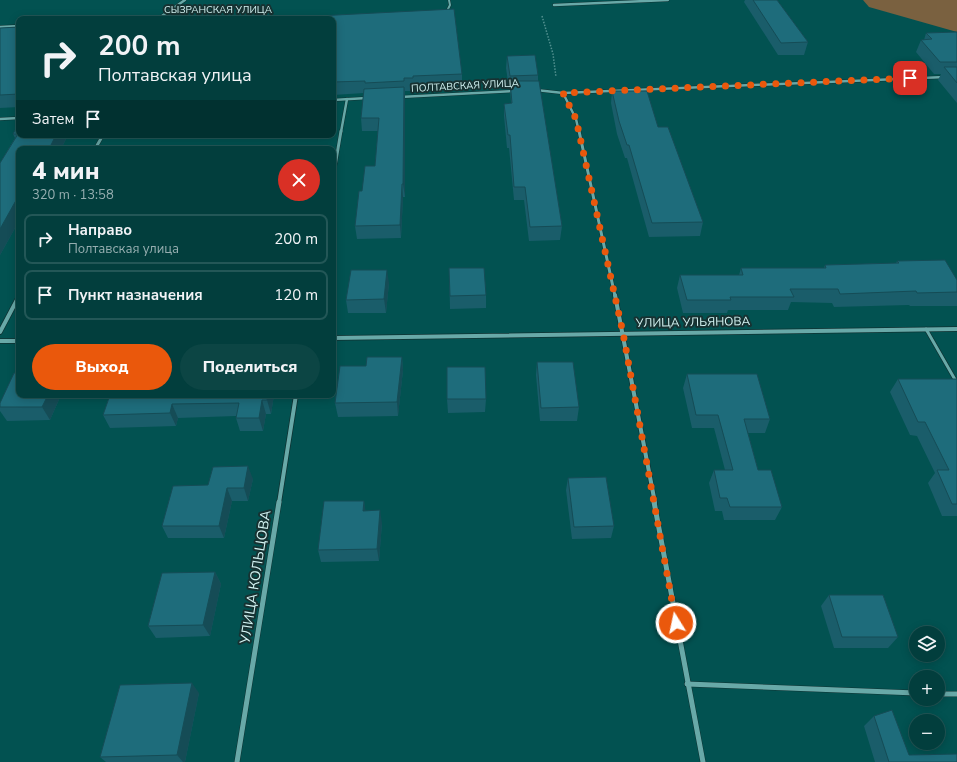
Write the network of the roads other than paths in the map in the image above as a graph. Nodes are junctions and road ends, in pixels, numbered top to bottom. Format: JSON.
{"nodes":[{"id":1,"x":185,"y":0,"type":"edge"},
{"id":2,"x":449,"y":0,"type":"edge"},
{"id":3,"x":668,"y":0,"type":"edge"},
{"id":4,"x":554,"y":5,"type":"road end"},
{"id":5,"x":443,"y":14,"type":"edge"},
{"id":6,"x":162,"y":16,"type":"edge"},
{"id":7,"x":16,"y":26,"type":"edge"},
{"id":8,"x":0,"y":27,"type":"edge"},
{"id":9,"x":949,"y":77,"type":"edge"},
{"id":10,"x":535,"y":90,"type":"edge"},
{"id":11,"x":519,"y":91,"type":"edge"},
{"id":12,"x":563,"y":93,"type":"junction"},
{"id":13,"x":394,"y":97,"type":"edge"},
{"id":14,"x":370,"y":98,"type":"edge"},
{"id":15,"x":347,"y":99,"type":"junction"},
{"id":16,"x":336,"y":100,"type":"edge"},
{"id":17,"x":16,"y":118,"type":"edge"},
{"id":18,"x":0,"y":119,"type":"edge"},
{"id":19,"x":336,"y":161,"type":"edge"},
{"id":20,"x":16,"y":302,"type":"edge"},
{"id":21,"x":926,"y":329,"type":"junction"},
{"id":22,"x":957,"y":329,"type":"edge"},
{"id":23,"x":0,"y":332,"type":"edge"},
{"id":24,"x":623,"y":333,"type":"junction"},
{"id":25,"x":336,"y":338,"type":"edge"},
{"id":26,"x":16,"y":340,"type":"edge"},
{"id":27,"x":0,"y":341,"type":"edge"},
{"id":28,"x":957,"y":383,"type":"edge"},
{"id":29,"x":296,"y":398,"type":"edge"},
{"id":30,"x":687,"y":684,"type":"junction"},
{"id":31,"x":909,"y":693,"type":"edge"},
{"id":32,"x":945,"y":694,"type":"edge"},
{"id":33,"x":957,"y":694,"type":"edge"},
{"id":34,"x":237,"y":762,"type":"edge"},
{"id":35,"x":703,"y":762,"type":"edge"}],
"edges":[{"from":1,"to":6,"type":"street"},
{"from":2,"to":5,"type":"lane"},
{"from":3,"to":4,"type":"street"},
{"from":7,"to":8,"type":"street"},
{"from":9,"to":12,"type":"street","name":"ПОЛТАВСКАЯ УЛИЦА"},
{"from":10,"to":12,"type":"street","name":"ПОЛТАВСКАЯ УЛИЦА"},
{"from":11,"to":13,"type":"street","name":"ПОЛТАВСКАЯ УЛИЦА"},
{"from":12,"to":24,"type":"street"},
{"from":14,"to":15,"type":"street"},
{"from":15,"to":16,"type":"street"},
{"from":15,"to":19,"type":"street"},
{"from":17,"to":18,"type":"street"},
{"from":20,"to":23,"type":"street"},
{"from":21,"to":22,"type":"street","name":"УЛИЦА УЛЬЯНОВА"},
{"from":21,"to":24,"type":"street","name":"УЛИЦА УЛЬЯНОВА"},
{"from":21,"to":28,"type":"lane"},
{"from":24,"to":25,"type":"street","name":"УЛИЦА УЛЬЯНОВА"},
{"from":24,"to":30,"type":"street"},
{"from":26,"to":27,"type":"street"},
{"from":29,"to":34,"type":"street","name":"УЛИЦА КОЛЬЦОВА"},
{"from":30,"to":31,"type":"street"},
{"from":30,"to":35,"type":"street"},
{"from":32,"to":33,"type":"street"}]}
